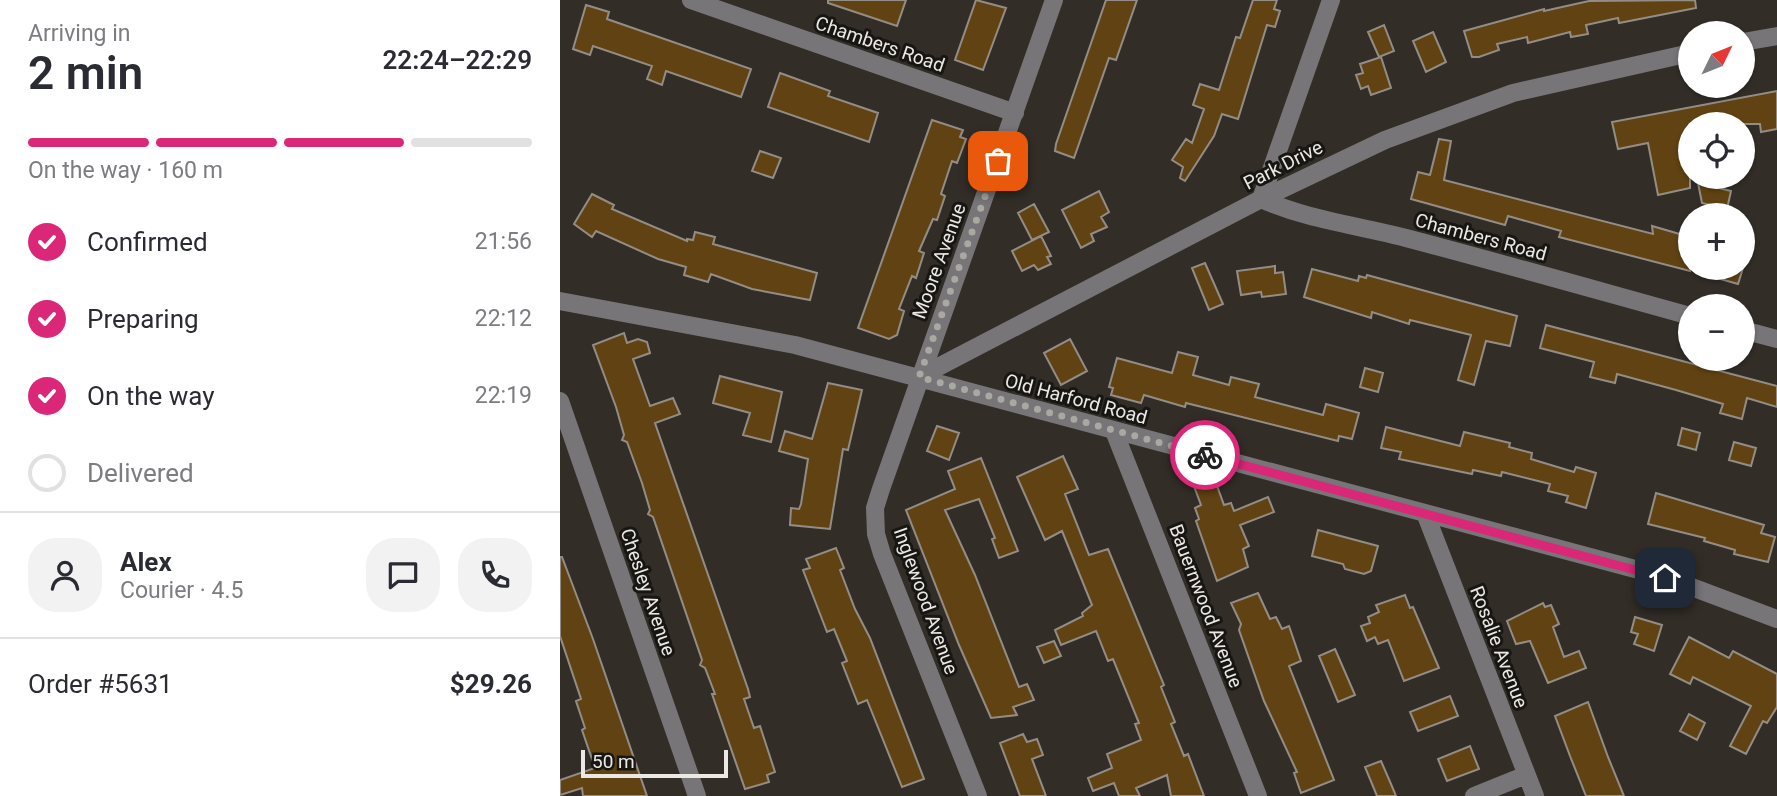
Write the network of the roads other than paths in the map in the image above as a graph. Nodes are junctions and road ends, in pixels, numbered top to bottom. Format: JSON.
{"nodes":[{"id":1,"x":691,"y":0,"type":"edge"},
{"id":2,"x":1054,"y":0,"type":"edge"},
{"id":3,"x":1331,"y":0,"type":"edge"},
{"id":4,"x":1777,"y":36,"type":"edge"},
{"id":5,"x":1755,"y":40,"type":"edge"},
{"id":6,"x":1678,"y":56,"type":"edge"},
{"id":7,"x":1015,"y":113,"type":"junction"},
{"id":8,"x":1261,"y":199,"type":"junction"},
{"id":9,"x":560,"y":301,"type":"edge"},
{"id":10,"x":1678,"y":313,"type":"edge"},
{"id":11,"x":1755,"y":333,"type":"edge"},
{"id":12,"x":1777,"y":339,"type":"edge"},
{"id":13,"x":919,"y":377,"type":"junction"},
{"id":14,"x":560,"y":401,"type":"edge"},
{"id":15,"x":1114,"y":431,"type":"junction"},
{"id":16,"x":1425,"y":513,"type":"junction"},
{"id":17,"x":1777,"y":619,"type":"edge"},
{"id":18,"x":1526,"y":775,"type":"junction"},
{"id":19,"x":697,"y":796,"type":"edge"},
{"id":20,"x":978,"y":796,"type":"edge"},
{"id":21,"x":1258,"y":796,"type":"edge"},
{"id":22,"x":1474,"y":796,"type":"edge"},
{"id":23,"x":1535,"y":796,"type":"edge"}],
"edges":[{"from":1,"to":7,"type":"street","name":"Chambers Road"},
{"from":2,"to":7,"type":"street","name":"Moore Avenue"},
{"from":3,"to":8,"type":"street"},
{"from":4,"to":5,"type":"street"},
{"from":6,"to":8,"type":"street","name":"Park Drive"},
{"from":7,"to":13,"type":"street","name":"Moore Avenue"},
{"from":8,"to":10,"type":"street","name":"Chambers Road"},
{"from":8,"to":13,"type":"street","name":"Park Drive"},
{"from":9,"to":13,"type":"street","name":"Old Harford Road"},
{"from":11,"to":12,"type":"street"},
{"from":13,"to":15,"type":"street","name":"Old Harford Road"},
{"from":13,"to":20,"type":"street","name":"Inglewood Avenue"},
{"from":14,"to":19,"type":"street","name":"Chesley Avenue"},
{"from":15,"to":16,"type":"street","name":"Old Harford Road"},
{"from":15,"to":21,"type":"street","name":"Bauernwood Avenue"},
{"from":16,"to":17,"type":"street","name":"Old Harford Road"},
{"from":16,"to":18,"type":"street","name":"Rosalie Avenue"},
{"from":18,"to":22,"type":"street"},
{"from":18,"to":23,"type":"street","name":"Rosalie Avenue"}]}
